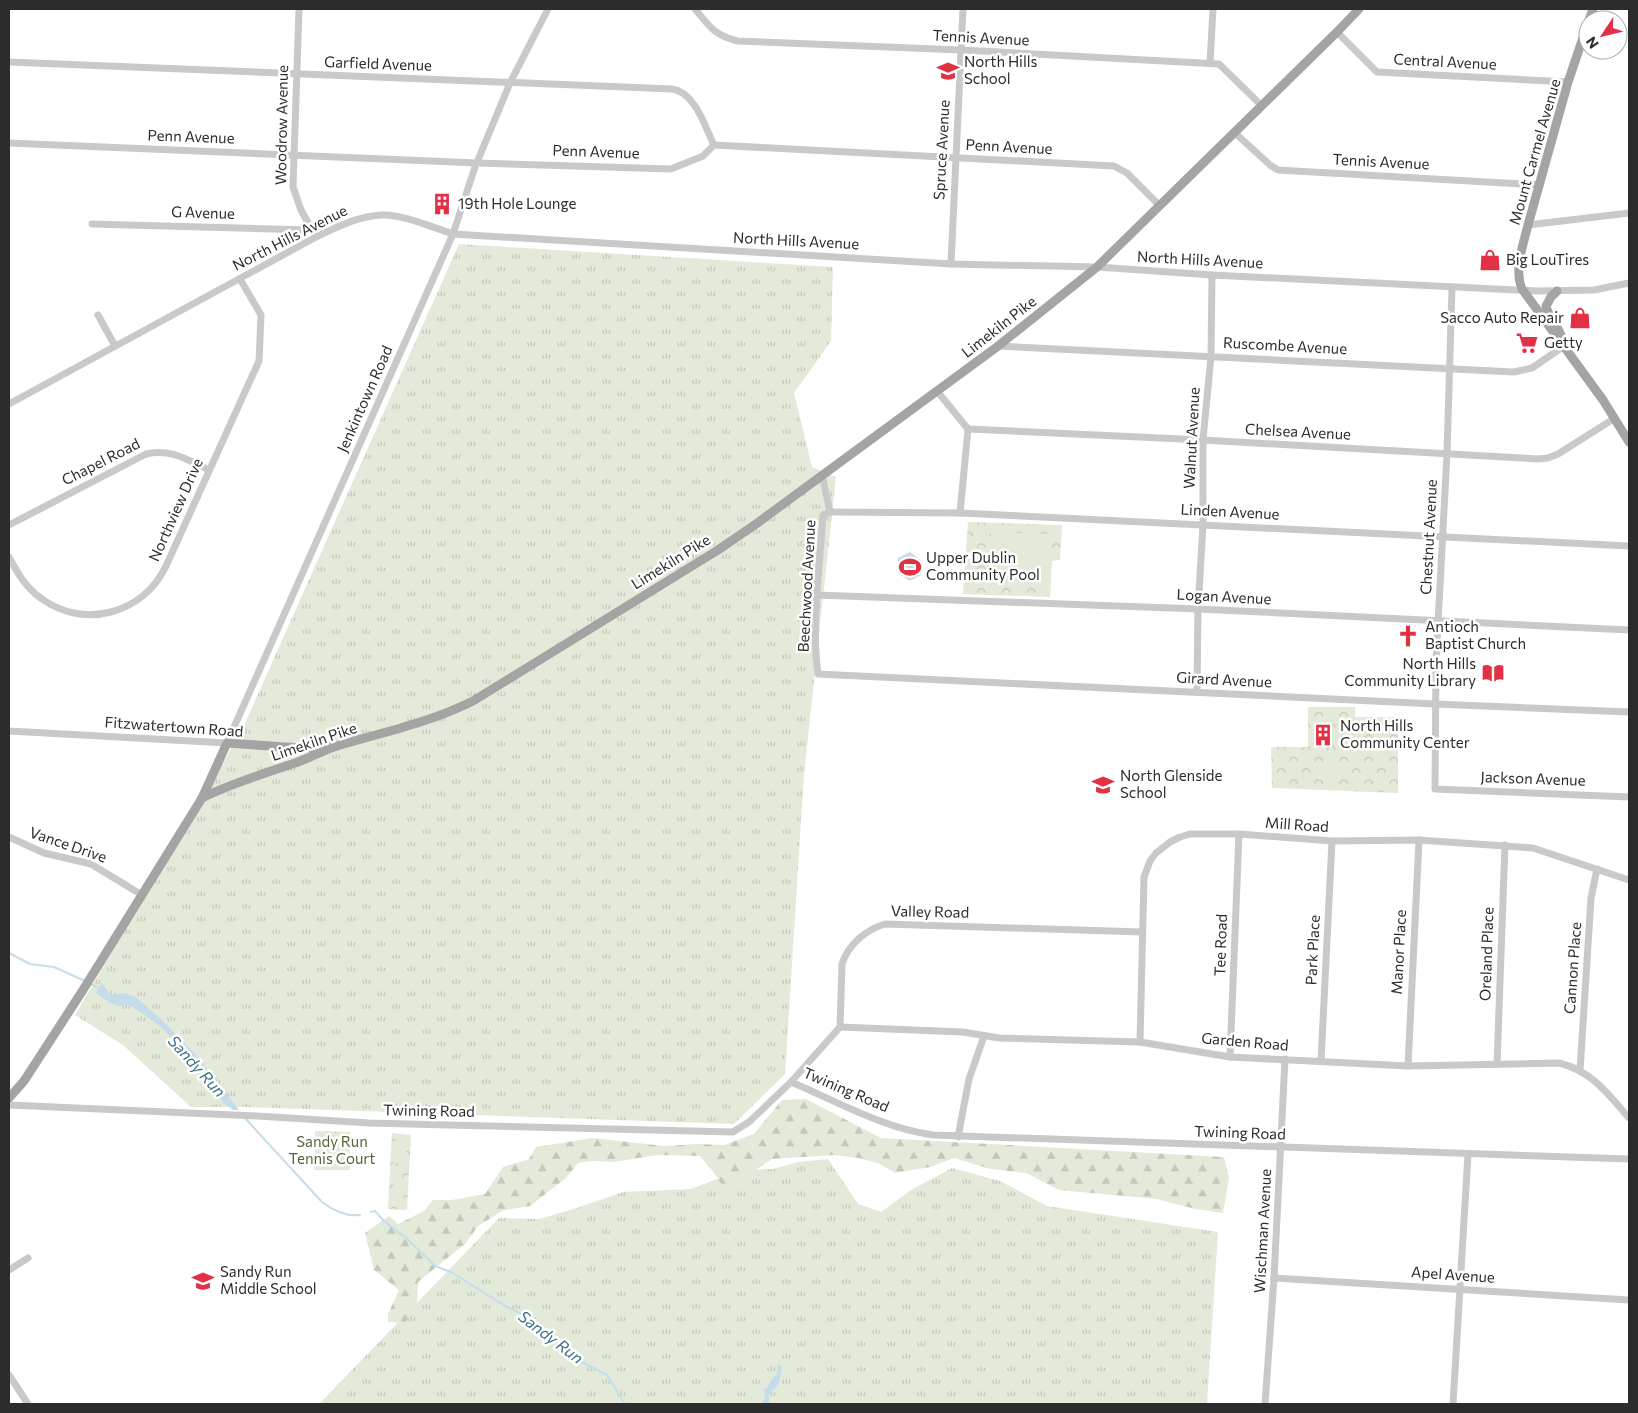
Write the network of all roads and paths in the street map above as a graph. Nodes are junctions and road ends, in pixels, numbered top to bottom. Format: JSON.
{"nodes":[{"id":1,"x":299,"y":9,"type":"edge"},
{"id":2,"x":548,"y":9,"type":"edge"},
{"id":3,"x":695,"y":9,"type":"edge"},
{"id":4,"x":963,"y":9,"type":"edge"},
{"id":5,"x":1213,"y":9,"type":"edge"},
{"id":6,"x":1359,"y":9,"type":"edge"},
{"id":7,"x":1337,"y":32,"type":"junction"},
{"id":8,"x":961,"y":50,"type":"junction"},
{"id":9,"x":1578,"y":53,"type":"edge"},
{"id":10,"x":9,"y":62,"type":"edge"},
{"id":11,"x":1210,"y":63,"type":"junction"},
{"id":12,"x":297,"y":75,"type":"junction"},
{"id":13,"x":1568,"y":82,"type":"junction"},
{"id":14,"x":510,"y":83,"type":"junction"},
{"id":15,"x":1262,"y":106,"type":"junction"},
{"id":16,"x":1235,"y":133,"type":"junction"},
{"id":17,"x":9,"y":143,"type":"edge"},
{"id":18,"x":714,"y":146,"type":"junction"},
{"id":19,"x":293,"y":154,"type":"junction"},
{"id":20,"x":955,"y":158,"type":"junction"},
{"id":21,"x":477,"y":163,"type":"junction"},
{"id":22,"x":1540,"y":185,"type":"junction"},
{"id":23,"x":1160,"y":206,"type":"junction"},
{"id":24,"x":1629,"y":213,"type":"edge"},
{"id":25,"x":92,"y":224,"type":"dead end"},
{"id":26,"x":1528,"y":225,"type":"junction"},
{"id":27,"x":312,"y":230,"type":"junction"},
{"id":28,"x":454,"y":234,"type":"junction"},
{"id":29,"x":316,"y":238,"type":"junction"},
{"id":30,"x":951,"y":264,"type":"junction"},
{"id":31,"x":1097,"y":267,"type":"junction"},
{"id":32,"x":1212,"y":275,"type":"junction"},
{"id":33,"x":240,"y":279,"type":"junction"},
{"id":34,"x":1629,"y":283,"type":"edge"},
{"id":35,"x":1452,"y":286,"type":"junction"},
{"id":36,"x":1522,"y":289,"type":"junction"},
{"id":37,"x":1557,"y":291,"type":"junction"},
{"id":38,"x":98,"y":315,"type":"dead end"},
{"id":39,"x":115,"y":346,"type":"junction"},
{"id":40,"x":998,"y":346,"type":"junction"},
{"id":41,"x":1564,"y":346,"type":"junction"},
{"id":42,"x":1211,"y":356,"type":"junction"},
{"id":43,"x":1449,"y":368,"type":"junction"},
{"id":44,"x":937,"y":391,"type":"junction"},
{"id":45,"x":9,"y":404,"type":"edge"},
{"id":46,"x":1615,"y":418,"type":"junction"},
{"id":47,"x":968,"y":429,"type":"junction"},
{"id":48,"x":1203,"y":440,"type":"junction"},
{"id":49,"x":1629,"y":442,"type":"edge"},
{"id":50,"x":1447,"y":454,"type":"junction"},
{"id":51,"x":209,"y":470,"type":"junction"},
{"id":52,"x":822,"y":474,"type":"junction"},
{"id":53,"x":830,"y":512,"type":"junction"},
{"id":54,"x":960,"y":513,"type":"junction"},
{"id":55,"x":9,"y":525,"type":"edge"},
{"id":56,"x":1202,"y":525,"type":"junction"},
{"id":57,"x":1443,"y":537,"type":"junction"},
{"id":58,"x":1629,"y":546,"type":"edge"},
{"id":59,"x":9,"y":557,"type":"edge"},
{"id":60,"x":817,"y":595,"type":"junction"},
{"id":61,"x":1198,"y":609,"type":"junction"},
{"id":62,"x":1438,"y":620,"type":"junction"},
{"id":63,"x":1629,"y":630,"type":"edge"},
{"id":64,"x":818,"y":674,"type":"joint"},
{"id":65,"x":1197,"y":692,"type":"junction"},
{"id":66,"x":1435,"y":704,"type":"junction"},
{"id":67,"x":1629,"y":712,"type":"edge"},
{"id":68,"x":9,"y":731,"type":"edge"},
{"id":69,"x":227,"y":743,"type":"junction"},
{"id":70,"x":337,"y":746,"type":"junction"},
{"id":71,"x":1435,"y":789,"type":"joint"},
{"id":72,"x":1629,"y":796,"type":"edge"},
{"id":73,"x":202,"y":798,"type":"junction"},
{"id":74,"x":1239,"y":834,"type":"junction"},
{"id":75,"x":9,"y":837,"type":"edge"},
{"id":76,"x":1419,"y":840,"type":"junction"},
{"id":77,"x":1332,"y":841,"type":"junction"},
{"id":78,"x":1505,"y":846,"type":"junction"},
{"id":79,"x":1597,"y":868,"type":"junction"},
{"id":80,"x":1629,"y":880,"type":"edge"},
{"id":81,"x":142,"y":895,"type":"junction"},
{"id":82,"x":1142,"y":932,"type":"junction"},
{"id":83,"x":840,"y":1027,"type":"junction"},
{"id":84,"x":984,"y":1036,"type":"junction"},
{"id":85,"x":1140,"y":1042,"type":"junction"},
{"id":86,"x":1230,"y":1057,"type":"junction"},
{"id":87,"x":1286,"y":1059,"type":"junction"},
{"id":88,"x":1321,"y":1061,"type":"junction"},
{"id":89,"x":1497,"y":1064,"type":"junction"},
{"id":90,"x":1408,"y":1066,"type":"junction"},
{"id":91,"x":1580,"y":1070,"type":"junction"},
{"id":92,"x":792,"y":1082,"type":"junction"},
{"id":93,"x":9,"y":1098,"type":"edge"},
{"id":94,"x":9,"y":1105,"type":"edge"},
{"id":95,"x":1629,"y":1118,"type":"edge"},
{"id":96,"x":958,"y":1137,"type":"junction"},
{"id":97,"x":1281,"y":1148,"type":"junction"},
{"id":98,"x":1468,"y":1154,"type":"junction"},
{"id":99,"x":1629,"y":1159,"type":"edge"},
{"id":100,"x":28,"y":1258,"type":"dead end"},
{"id":101,"x":9,"y":1270,"type":"edge"},
{"id":102,"x":1274,"y":1278,"type":"junction"},
{"id":103,"x":1460,"y":1289,"type":"junction"},
{"id":104,"x":1629,"y":1300,"type":"edge"},
{"id":105,"x":9,"y":1375,"type":"edge"},
{"id":106,"x":28,"y":1404,"type":"edge"},
{"id":107,"x":1265,"y":1404,"type":"edge"},
{"id":108,"x":1453,"y":1404,"type":"edge"}],
"edges":[{"from":1,"to":12,"type":"street","name":"Woodrow Avenue"},
{"from":2,"to":14,"type":"street","name":"Jenkintown Road"},
{"from":3,"to":8,"type":"street","name":"Tennis Avenue"},
{"from":4,"to":8,"type":"street","name":"Spruce Avenue"},
{"from":5,"to":11,"type":"street"},
{"from":6,"to":7,"type":"main road","name":"Limekiln Pike"},
{"from":7,"to":13,"type":"street","name":"Central Avenue"},
{"from":7,"to":15,"type":"main road","name":"Limekiln Pike"},
{"from":8,"to":11,"type":"street","name":"Tennis Avenue"},
{"from":8,"to":20,"type":"street","name":"Spruce Avenue"},
{"from":9,"to":13,"type":"main road","name":"Mount Carmel Avenue"},
{"from":10,"to":12,"type":"street","name":"Garfield Avenue"},
{"from":11,"to":15,"type":"street","name":"Tennis Avenue"},
{"from":12,"to":14,"type":"street","name":"Garfield Avenue"},
{"from":12,"to":19,"type":"street","name":"Woodrow Avenue"},
{"from":13,"to":22,"type":"main road","name":"Mount Carmel Avenue"},
{"from":14,"to":18,"type":"street","name":"Garfield Avenue"},
{"from":14,"to":21,"type":"street","name":"Jenkintown Road"},
{"from":15,"to":16,"type":"main road","name":"Limekiln Pike"},
{"from":16,"to":22,"type":"street","name":"Tennis Avenue"},
{"from":16,"to":23,"type":"main road","name":"Limekiln Pike"},
{"from":17,"to":19,"type":"street","name":"Penn Avenue"},
{"from":18,"to":20,"type":"street","name":"Penn Avenue"},
{"from":18,"to":21,"type":"street","name":"Penn Avenue"},
{"from":19,"to":21,"type":"street","name":"Penn Avenue"},
{"from":19,"to":27,"type":"street","name":"Woodrow Avenue"},
{"from":20,"to":23,"type":"street","name":"Penn Avenue"},
{"from":20,"to":30,"type":"street","name":"Spruce Avenue"},
{"from":21,"to":28,"type":"street","name":"Jenkintown Road"},
{"from":22,"to":26,"type":"main road","name":"Mount Carmel Avenue"},
{"from":23,"to":31,"type":"main road","name":"Limekiln Pike"},
{"from":24,"to":26,"type":"street"},
{"from":25,"to":27,"type":"street","name":"G Avenue"},
{"from":26,"to":36,"type":"main road","name":"Mount Carmel Avenue"},
{"from":27,"to":29,"type":"street","name":"Woodrow Avenue"},
{"from":28,"to":29,"type":"street","name":"North Hills Avenue"},
{"from":28,"to":30,"type":"street","name":"North Hills Avenue"},
{"from":28,"to":69,"type":"street","name":"Jenkintown Road"},
{"from":29,"to":33,"type":"street","name":"North Hills Avenue"},
{"from":30,"to":31,"type":"street","name":"North Hills Avenue"},
{"from":31,"to":32,"type":"street","name":"North Hills Avenue"},
{"from":31,"to":40,"type":"main road","name":"Limekiln Pike"},
{"from":32,"to":35,"type":"street","name":"North Hills Avenue"},
{"from":32,"to":42,"type":"street","name":"Walnut Avenue"},
{"from":33,"to":39,"type":"street","name":"North Hills Avenue"},
{"from":33,"to":51,"type":"street","name":"Northview Drive"},
{"from":34,"to":37,"type":"street","name":"North Hills Avenue"},
{"from":35,"to":36,"type":"street","name":"North Hills Avenue"},
{"from":35,"to":43,"type":"street","name":"Chestnut Avenue"},
{"from":36,"to":37,"type":"street","name":"North Hills Avenue"},
{"from":36,"to":41,"type":"main road"},
{"from":37,"to":41,"type":"main road"},
{"from":38,"to":39,"type":"street"},
{"from":39,"to":45,"type":"street","name":"North Hills Avenue"},
{"from":40,"to":42,"type":"street","name":"Ruscombe Avenue"},
{"from":40,"to":44,"type":"main road","name":"Limekiln Pike"},
{"from":41,"to":43,"type":"street","name":"Ruscombe Avenue"},
{"from":41,"to":46,"type":"main road"},
{"from":42,"to":43,"type":"street","name":"Ruscombe Avenue"},
{"from":42,"to":48,"type":"street","name":"Walnut Avenue"},
{"from":43,"to":50,"type":"street","name":"Chestnut Avenue"},
{"from":44,"to":47,"type":"street"},
{"from":44,"to":52,"type":"main road","name":"Limekiln Pike"},
{"from":46,"to":49,"type":"main road"},
{"from":46,"to":50,"type":"street","name":"Chelsea Avenue"},
{"from":47,"to":48,"type":"street","name":"Chelsea Avenue"},
{"from":47,"to":54,"type":"street"},
{"from":48,"to":50,"type":"street","name":"Chelsea Avenue"},
{"from":48,"to":56,"type":"street","name":"Walnut Avenue"},
{"from":50,"to":57,"type":"street","name":"Chestnut Avenue"},
{"from":51,"to":55,"type":"street","name":"Chapel Road"},
{"from":51,"to":59,"type":"street","name":"Northview Drive"},
{"from":52,"to":53,"type":"street","name":"Beechwood Avenue"},
{"from":52,"to":70,"type":"main road","name":"Limekiln Pike"},
{"from":53,"to":54,"type":"street","name":"Linden Avenue"},
{"from":53,"to":60,"type":"street","name":"Beechwood Avenue"},
{"from":54,"to":56,"type":"street","name":"Linden Avenue"},
{"from":56,"to":57,"type":"street","name":"Linden Avenue"},
{"from":56,"to":61,"type":"street","name":"Walnut Avenue"},
{"from":57,"to":58,"type":"street","name":"Linden Avenue"},
{"from":57,"to":62,"type":"street","name":"Chestnut Avenue"},
{"from":60,"to":61,"type":"street","name":"Logan Avenue"},
{"from":60,"to":64,"type":"street","name":"Beechwood Avenue"},
{"from":61,"to":62,"type":"street","name":"Logan Avenue"},
{"from":61,"to":65,"type":"street","name":"Walnut Avenue"},
{"from":62,"to":63,"type":"street","name":"Logan Avenue"},
{"from":62,"to":66,"type":"street","name":"Chestnut Avenue"},
{"from":64,"to":65,"type":"street","name":"Girard Avenue"},
{"from":65,"to":66,"type":"street","name":"Girard Avenue"},
{"from":66,"to":67,"type":"street","name":"Girard Avenue"},
{"from":66,"to":71,"type":"street","name":"Chestnut Avenue"},
{"from":68,"to":69,"type":"street","name":"Fitzwatertown Road"},
{"from":69,"to":70,"type":"main road","name":"Fitzwatertown Road"},
{"from":69,"to":73,"type":"main road","name":"Jenkintown Road"},
{"from":70,"to":73,"type":"main road","name":"Limekiln Pike"},
{"from":71,"to":72,"type":"street","name":"Jackson Avenue"},
{"from":73,"to":81,"type":"main road"},
{"from":74,"to":77,"type":"street","name":"Mill Road"},
{"from":74,"to":82,"type":"street","name":"Mill Road"},
{"from":74,"to":86,"type":"street","name":"Tee Road"},
{"from":75,"to":81,"type":"street","name":"Vance Drive"},
{"from":76,"to":77,"type":"street","name":"Mill Road"},
{"from":76,"to":78,"type":"street","name":"Mill Road"},
{"from":76,"to":90,"type":"street","name":"Manor Place"},
{"from":77,"to":88,"type":"street","name":"Park Place"},
{"from":78,"to":79,"type":"street","name":"Mill Road"},
{"from":78,"to":89,"type":"street","name":"Oreland Place"},
{"from":79,"to":80,"type":"street","name":"Mill Road"},
{"from":79,"to":91,"type":"street","name":"Cannon Place"},
{"from":81,"to":93,"type":"main road"},
{"from":82,"to":83,"type":"street","name":"Valley Road"},
{"from":82,"to":85,"type":"street","name":"Mill Road"},
{"from":83,"to":84,"type":"street","name":"Garden Road"},
{"from":83,"to":92,"type":"street"},
{"from":84,"to":85,"type":"street","name":"Garden Road"},
{"from":84,"to":96,"type":"street"},
{"from":85,"to":86,"type":"street","name":"Garden Road"},
{"from":86,"to":87,"type":"street","name":"Garden Road"},
{"from":87,"to":88,"type":"street","name":"Garden Road"},
{"from":87,"to":97,"type":"street","name":"Wischman Avenue"},
{"from":88,"to":90,"type":"street","name":"Garden Road"},
{"from":89,"to":90,"type":"street","name":"Garden Road"},
{"from":89,"to":91,"type":"street","name":"Garden Road"},
{"from":91,"to":95,"type":"street","name":"Garden Road"},
{"from":92,"to":94,"type":"street","name":"Twining Road"},
{"from":92,"to":96,"type":"street","name":"Twining Road"},
{"from":96,"to":97,"type":"street","name":"Twining Road"},
{"from":97,"to":98,"type":"street","name":"Twining Road"},
{"from":97,"to":102,"type":"street","name":"Wischman Avenue"},
{"from":98,"to":99,"type":"street","name":"Twining Road"},
{"from":98,"to":103,"type":"street"},
{"from":100,"to":101,"type":"street"},
{"from":102,"to":103,"type":"street","name":"Apel Avenue"},
{"from":102,"to":107,"type":"street","name":"Wischman Avenue"},
{"from":103,"to":104,"type":"street","name":"Apel Avenue"},
{"from":103,"to":108,"type":"street"},
{"from":105,"to":106,"type":"street"}]}
